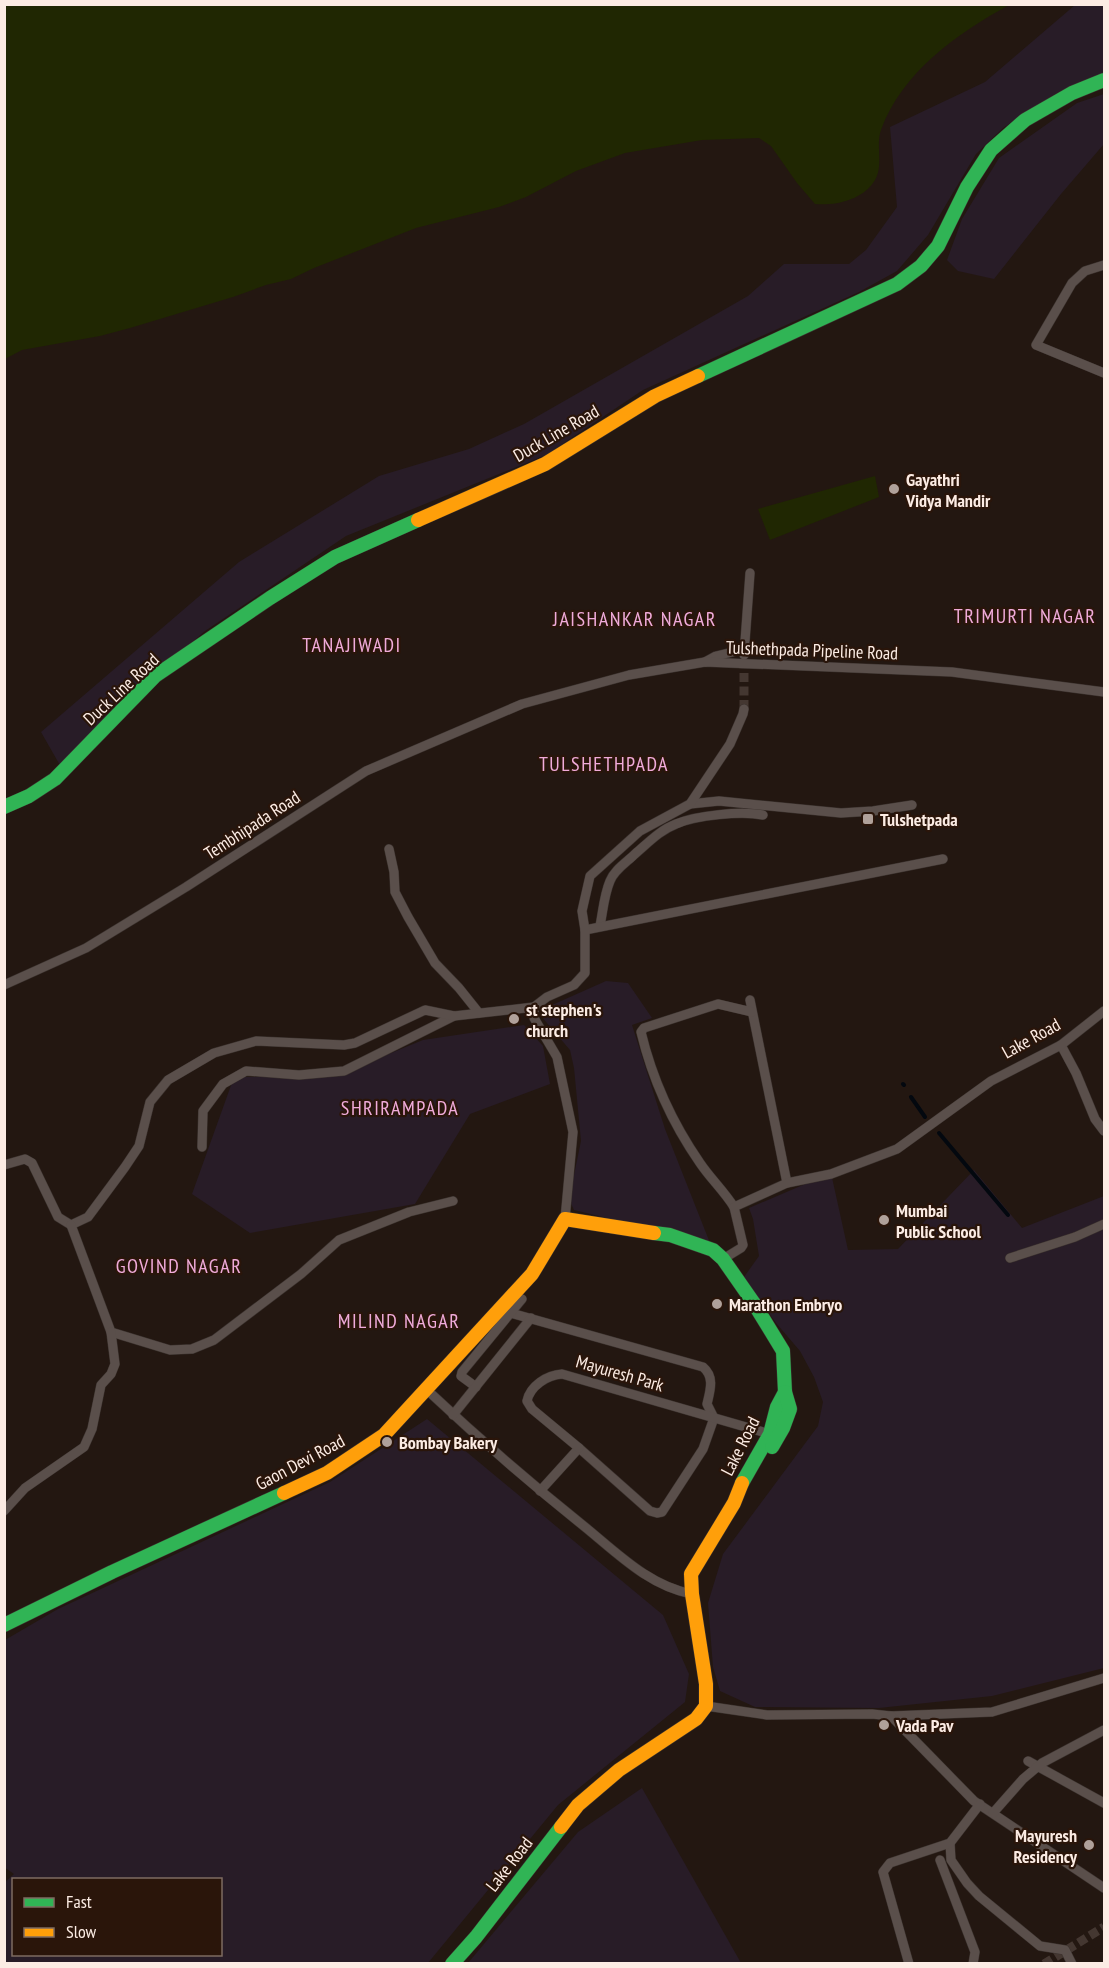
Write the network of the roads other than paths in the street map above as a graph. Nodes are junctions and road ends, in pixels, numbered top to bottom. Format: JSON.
{"nodes":[{"id":1,"x":1104,"y":80,"type":"edge"},
{"id":2,"x":1104,"y":265,"type":"edge"},
{"id":3,"x":1104,"y":373,"type":"edge"},
{"id":4,"x":750,"y":573,"type":"dead end"},
{"id":5,"x":705,"y":662,"type":"junction"},
{"id":6,"x":1104,"y":692,"type":"edge"},
{"id":7,"x":522,"y":704,"type":"joint"},
{"id":8,"x":744,"y":709,"type":"tunnel mouth"},
{"id":9,"x":690,"y":804,"type":"junction"},
{"id":10,"x":912,"y":806,"type":"dead end"},
{"id":11,"x":4,"y":807,"type":"edge"},
{"id":12,"x":763,"y":815,"type":"dead end"},
{"id":13,"x":388,"y":849,"type":"dead end"},
{"id":14,"x":943,"y":859,"type":"dead end"},
{"id":15,"x":600,"y":926,"type":"junction"},
{"id":16,"x":585,"y":930,"type":"junction"},
{"id":17,"x":4,"y":985,"type":"edge"},
{"id":18,"x":750,"y":1000,"type":"dead end"},
{"id":19,"x":534,"y":1007,"type":"junction"},
{"id":20,"x":1104,"y":1011,"type":"edge"},
{"id":21,"x":752,"y":1012,"type":"junction"},
{"id":22,"x":479,"y":1013,"type":"junction"},
{"id":23,"x":454,"y":1016,"type":"junction"},
{"id":24,"x":1061,"y":1045,"type":"junction"},
{"id":25,"x":1104,"y":1131,"type":"edge"},
{"id":26,"x":202,"y":1147,"type":"dead end"},
{"id":27,"x":4,"y":1165,"type":"edge"},
{"id":28,"x":787,"y":1183,"type":"junction"},
{"id":29,"x":453,"y":1201,"type":"dead end"},
{"id":30,"x":734,"y":1207,"type":"junction"},
{"id":31,"x":565,"y":1219,"type":"junction"},
{"id":32,"x":1104,"y":1224,"type":"edge"},
{"id":33,"x":71,"y":1226,"type":"junction"},
{"id":34,"x":1010,"y":1258,"type":"dead end"},
{"id":35,"x":723,"y":1259,"type":"junction"},
{"id":36,"x":522,"y":1299,"type":"dead end"},
{"id":37,"x":506,"y":1311,"type":"junction"},
{"id":38,"x":531,"y":1318,"type":"junction"},
{"id":39,"x":111,"y":1332,"type":"junction"},
{"id":40,"x":476,"y":1388,"type":"junction"},
{"id":41,"x":426,"y":1389,"type":"junction"},
{"id":42,"x":453,"y":1415,"type":"junction"},
{"id":43,"x":714,"y":1418,"type":"junction"},
{"id":44,"x":771,"y":1436,"type":"junction"},
{"id":45,"x":579,"y":1448,"type":"junction"},
{"id":46,"x":540,"y":1491,"type":"junction"},
{"id":47,"x":4,"y":1511,"type":"edge"},
{"id":48,"x":719,"y":1517,"type":"dead end"},
{"id":49,"x":692,"y":1594,"type":"junction"},
{"id":50,"x":4,"y":1625,"type":"edge"},
{"id":51,"x":1104,"y":1678,"type":"edge"},
{"id":52,"x":706,"y":1706,"type":"junction"},
{"id":53,"x":891,"y":1716,"type":"junction"},
{"id":54,"x":1104,"y":1730,"type":"edge"},
{"id":55,"x":1028,"y":1761,"type":"dead end"},
{"id":56,"x":1038,"y":1766,"type":"junction"},
{"id":57,"x":1104,"y":1803,"type":"edge"},
{"id":58,"x":980,"y":1804,"type":"junction"},
{"id":59,"x":993,"y":1813,"type":"junction"},
{"id":60,"x":950,"y":1843,"type":"junction"},
{"id":61,"x":940,"y":1860,"type":"dead end"},
{"id":62,"x":1104,"y":1888,"type":"edge"},
{"id":63,"x":452,"y":1964,"type":"edge"},
{"id":64,"x":909,"y":1964,"type":"edge"},
{"id":65,"x":973,"y":1964,"type":"edge"},
{"id":66,"x":1072,"y":1964,"type":"edge"}],
"edges":[{"from":1,"to":11,"type":"street","name":"Duck Line Road"},
{"from":2,"to":3,"type":"street"},
{"from":4,"to":5,"type":"street"},
{"from":5,"to":6,"type":"street","name":"Tulshethpada Pipeline Road"},
{"from":5,"to":7,"type":"street","name":"Tulshethpada Pipeline Road"},
{"from":7,"to":17,"type":"street","name":"Tembhipada Road"},
{"from":8,"to":9,"type":"street"},
{"from":9,"to":10,"type":"street"},
{"from":9,"to":16,"type":"street"},
{"from":12,"to":15,"type":"street"},
{"from":13,"to":22,"type":"street"},
{"from":14,"to":15,"type":"street"},
{"from":15,"to":16,"type":"street"},
{"from":16,"to":19,"type":"street"},
{"from":18,"to":21,"type":"street"},
{"from":19,"to":22,"type":"street"},
{"from":19,"to":31,"type":"street","name":"Gaon Devi Road"},
{"from":20,"to":24,"type":"street","name":"Lake Road"},
{"from":21,"to":28,"type":"street"},
{"from":21,"to":30,"type":"street"},
{"from":22,"to":23,"type":"street"},
{"from":23,"to":26,"type":"street"},
{"from":23,"to":33,"type":"street"},
{"from":24,"to":25,"type":"street"},
{"from":24,"to":28,"type":"street","name":"Lake Road"},
{"from":27,"to":33,"type":"street"},
{"from":28,"to":30,"type":"street","name":"Lake Road"},
{"from":29,"to":39,"type":"street"},
{"from":30,"to":35,"type":"street"},
{"from":31,"to":35,"type":"street"},
{"from":31,"to":37,"type":"street","name":"Gaon Devi Road"},
{"from":32,"to":34,"type":"street"},
{"from":33,"to":39,"type":"street"},
{"from":35,"to":44,"type":"street","name":"Lake Road"},
{"from":36,"to":37,"type":"street"},
{"from":37,"to":38,"type":"street"},
{"from":37,"to":40,"type":"street"},
{"from":37,"to":41,"type":"street","name":"Gaon Devi Road"},
{"from":38,"to":40,"type":"street"},
{"from":38,"to":43,"type":"street"},
{"from":39,"to":47,"type":"street"},
{"from":40,"to":42,"type":"street"},
{"from":41,"to":42,"type":"street"},
{"from":41,"to":50,"type":"street","name":"Gaon Devi Road"},
{"from":42,"to":46,"type":"street"},
{"from":43,"to":44,"type":"street"},
{"from":43,"to":45,"type":"street"},
{"from":43,"to":45,"type":"street","name":"Mayuresh Park"},
{"from":44,"to":48,"type":"street"},
{"from":44,"to":49,"type":"street","name":"Lake Road"},
{"from":45,"to":46,"type":"street"},
{"from":46,"to":49,"type":"street"},
{"from":49,"to":52,"type":"street","name":"Lake Road"},
{"from":51,"to":53,"type":"street"},
{"from":52,"to":53,"type":"street"},
{"from":52,"to":63,"type":"street","name":"Lake Road"},
{"from":53,"to":58,"type":"street"},
{"from":54,"to":56,"type":"street"},
{"from":55,"to":56,"type":"street"},
{"from":56,"to":57,"type":"street"},
{"from":56,"to":59,"type":"street"},
{"from":58,"to":59,"type":"street"},
{"from":58,"to":60,"type":"street"},
{"from":59,"to":62,"type":"street"},
{"from":60,"to":64,"type":"street"},
{"from":60,"to":66,"type":"street"},
{"from":61,"to":65,"type":"street"}]}
